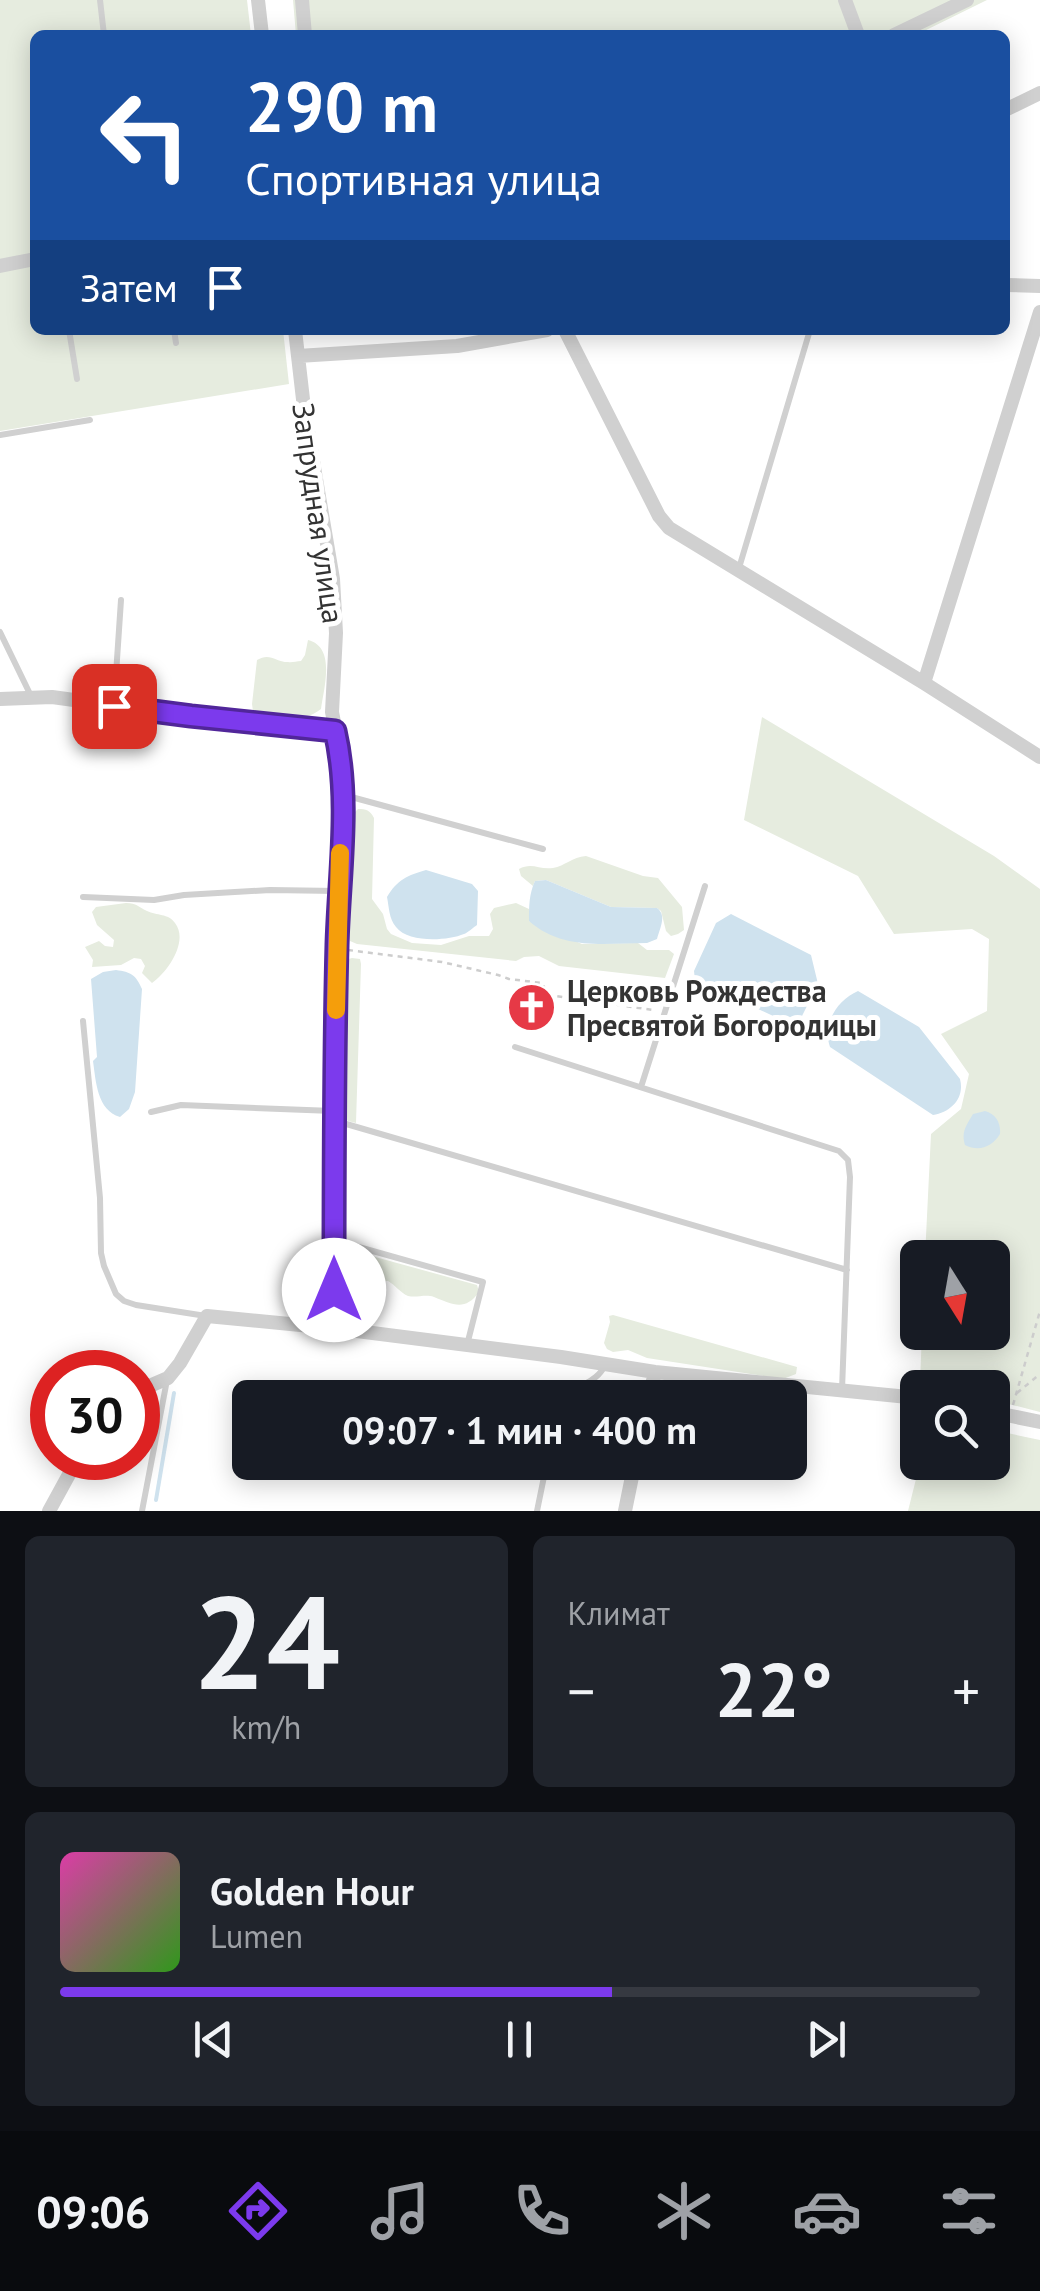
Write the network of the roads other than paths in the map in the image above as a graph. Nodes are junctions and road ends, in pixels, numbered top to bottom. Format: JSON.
{"nodes":[{"id":1,"x":100,"y":0,"type":"edge"},
{"id":2,"x":258,"y":0,"type":"edge"},
{"id":3,"x":302,"y":0,"type":"edge"},
{"id":4,"x":845,"y":0,"type":"edge"},
{"id":5,"x":967,"y":0,"type":"edge"},
{"id":6,"x":103,"y":30,"type":"edge"},
{"id":7,"x":261,"y":30,"type":"edge"},
{"id":8,"x":305,"y":30,"type":"edge"},
{"id":9,"x":856,"y":30,"type":"edge"},
{"id":10,"x":904,"y":30,"type":"edge"},
{"id":11,"x":1040,"y":93,"type":"edge"},
{"id":12,"x":1010,"y":108,"type":"edge"},
{"id":13,"x":30,"y":261,"type":"edge"},
{"id":14,"x":0,"y":266,"type":"edge"},
{"id":15,"x":1010,"y":285,"type":"edge"},
{"id":16,"x":1040,"y":286,"type":"edge"},
{"id":17,"x":1040,"y":312,"type":"edge"},
{"id":18,"x":70,"y":335,"type":"edge"},
{"id":19,"x":175,"y":335,"type":"edge"},
{"id":20,"x":295,"y":335,"type":"edge"},
{"id":21,"x":520,"y":335,"type":"edge"},
{"id":22,"x":568,"y":335,"type":"edge"},
{"id":23,"x":809,"y":335,"type":"edge"},
{"id":24,"x":176,"y":343,"type":"dead end"},
{"id":25,"x":298,"y":356,"type":"junction"},
{"id":26,"x":76,"y":379,"type":"dead end"},
{"id":27,"x":90,"y":420,"type":"dead end"},
{"id":28,"x":0,"y":435,"type":"edge"},
{"id":29,"x":739,"y":570,"type":"junction"},
{"id":30,"x":121,"y":600,"type":"dead end"},
{"id":31,"x":0,"y":632,"type":"edge"},
{"id":32,"x":924,"y":683,"type":"junction"},
{"id":33,"x":31,"y":697,"type":"junction"},
{"id":34,"x":0,"y":698,"type":"edge"},
{"id":35,"x":114,"y":706,"type":"junction"},
{"id":36,"x":335,"y":731,"type":"junction"},
{"id":37,"x":1040,"y":757,"type":"edge"},
{"id":38,"x":343,"y":794,"type":"junction"},
{"id":39,"x":543,"y":849,"type":"dead end"},
{"id":40,"x":705,"y":886,"type":"dead end"},
{"id":41,"x":338,"y":890,"type":"junction"},
{"id":42,"x":83,"y":897,"type":"dead end"},
{"id":43,"x":82,"y":1021,"type":"dead end"},
{"id":44,"x":515,"y":1047,"type":"dead end"},
{"id":45,"x":641,"y":1087,"type":"junction"},
{"id":46,"x":151,"y":1112,"type":"dead end"},
{"id":47,"x":334,"y":1116,"type":"junction"},
{"id":48,"x":334,"y":1244,"type":"junction"},
{"id":49,"x":847,"y":1270,"type":"junction"},
{"id":50,"x":208,"y":1316,"type":"junction"},
{"id":51,"x":341,"y":1328,"type":"junction"},
{"id":52,"x":467,"y":1345,"type":"junction"},
{"id":53,"x":605,"y":1364,"type":"junction"},
{"id":54,"x":654,"y":1372,"type":"junction"},
{"id":55,"x":168,"y":1378,"type":"junction"},
{"id":56,"x":594,"y":1380,"type":"edge"},
{"id":57,"x":652,"y":1380,"type":"edge"},
{"id":58,"x":160,"y":1382,"type":"edge"},
{"id":59,"x":842,"y":1392,"type":"junction"},
{"id":60,"x":900,"y":1397,"type":"edge"},
{"id":61,"x":1010,"y":1416,"type":"edge"},
{"id":62,"x":1040,"y":1422,"type":"edge"},
{"id":63,"x":66,"y":1480,"type":"edge"},
{"id":64,"x":544,"y":1480,"type":"edge"},
{"id":65,"x":631,"y":1480,"type":"edge"},
{"id":66,"x":48,"y":1511,"type":"edge"},
{"id":67,"x":142,"y":1511,"type":"edge"},
{"id":68,"x":538,"y":1511,"type":"edge"},
{"id":69,"x":625,"y":1511,"type":"edge"}],
"edges":[{"from":1,"to":6,"type":"lane"},
{"from":2,"to":7,"type":"street"},
{"from":3,"to":8,"type":"street"},
{"from":4,"to":9,"type":"street"},
{"from":5,"to":10,"type":"street"},
{"from":11,"to":12,"type":"street"},
{"from":13,"to":14,"type":"street"},
{"from":15,"to":16,"type":"street"},
{"from":17,"to":32,"type":"street"},
{"from":18,"to":26,"type":"lane"},
{"from":19,"to":24,"type":"lane"},
{"from":20,"to":25,"type":"street","name":"Запрудная улица"},
{"from":21,"to":25,"type":"street"},
{"from":22,"to":29,"type":"street"},
{"from":23,"to":29,"type":"lane"},
{"from":25,"to":36,"type":"street","name":"Запрудная улица"},
{"from":27,"to":28,"type":"lane"},
{"from":29,"to":32,"type":"street"},
{"from":30,"to":35,"type":"lane"},
{"from":31,"to":33,"type":"lane"},
{"from":32,"to":37,"type":"street"},
{"from":33,"to":34,"type":"street"},
{"from":33,"to":35,"type":"street"},
{"from":35,"to":36,"type":"street"},
{"from":36,"to":38,"type":"street","name":"Запрудная улица"},
{"from":38,"to":39,"type":"lane"},
{"from":38,"to":41,"type":"street","name":"Запрудная улица"},
{"from":40,"to":45,"type":"lane"},
{"from":41,"to":42,"type":"lane"},
{"from":41,"to":47,"type":"street","name":"Запрудная улица"},
{"from":43,"to":50,"type":"lane"},
{"from":44,"to":45,"type":"lane"},
{"from":45,"to":49,"type":"lane"},
{"from":46,"to":47,"type":"lane"},
{"from":47,"to":48,"type":"street","name":"Запрудная улица"},
{"from":47,"to":49,"type":"lane"},
{"from":48,"to":51,"type":"street","name":"Запрудная улица"},
{"from":48,"to":52,"type":"lane"},
{"from":49,"to":59,"type":"lane"},
{"from":50,"to":51,"type":"street"},
{"from":50,"to":55,"type":"street"},
{"from":51,"to":52,"type":"street"},
{"from":52,"to":53,"type":"street"},
{"from":53,"to":54,"type":"street"},
{"from":53,"to":56,"type":"lane"},
{"from":54,"to":57,"type":"street"},
{"from":54,"to":59,"type":"street"},
{"from":55,"to":58,"type":"street"},
{"from":55,"to":67,"type":"lane"},
{"from":59,"to":60,"type":"street"},
{"from":61,"to":62,"type":"street"},
{"from":63,"to":66,"type":"street"},
{"from":64,"to":68,"type":"lane"},
{"from":65,"to":69,"type":"street"}]}
